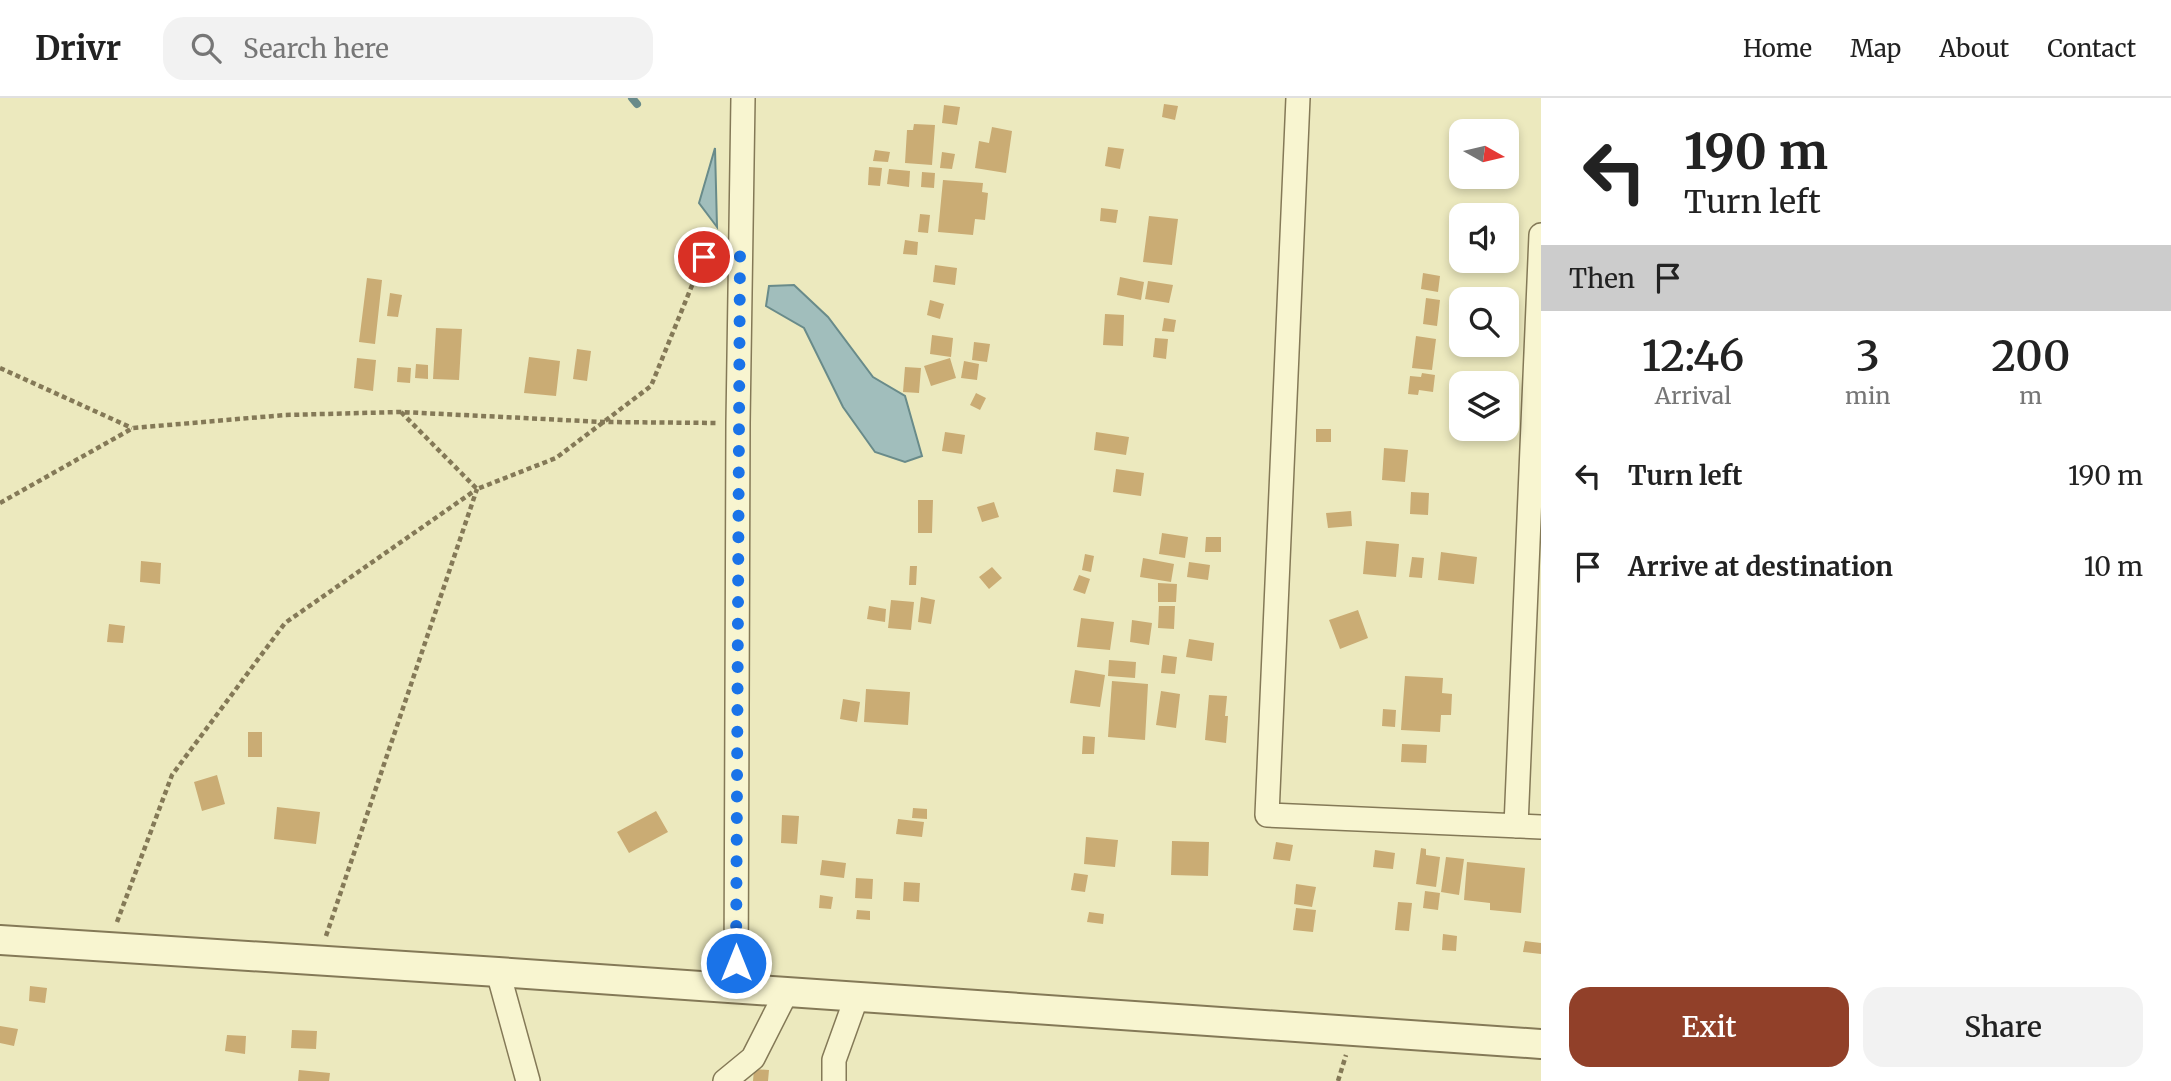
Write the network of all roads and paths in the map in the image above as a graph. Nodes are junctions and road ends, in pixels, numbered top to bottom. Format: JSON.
{"nodes":[{"id":1,"x":743,"y":98,"type":"edge"},
{"id":2,"x":1298,"y":98,"type":"edge"},
{"id":3,"x":1541,"y":235,"type":"edge"},
{"id":4,"x":740,"y":250,"type":"junction"},
{"id":5,"x":0,"y":368,"type":"edge"},
{"id":6,"x":401,"y":412,"type":"junction"},
{"id":7,"x":604,"y":422,"type":"junction"},
{"id":8,"x":738,"y":423,"type":"junction"},
{"id":9,"x":133,"y":428,"type":"junction"},
{"id":10,"x":477,"y":488,"type":"junction"},
{"id":11,"x":0,"y":503,"type":"edge"},
{"id":12,"x":1516,"y":826,"type":"junction"},
{"id":13,"x":1541,"y":827,"type":"edge"},
{"id":14,"x":0,"y":940,"type":"edge"},
{"id":15,"x":108,"y":948,"type":"junction"},
{"id":16,"x":318,"y":961,"type":"junction"},
{"id":17,"x":498,"y":972,"type":"junction"},
{"id":18,"x":736,"y":990,"type":"junction"},
{"id":19,"x":786,"y":993,"type":"junction"},
{"id":20,"x":857,"y":996,"type":"junction"},
{"id":21,"x":1541,"y":1044,"type":"edge"},
{"id":22,"x":528,"y":1081,"type":"edge"},
{"id":23,"x":725,"y":1081,"type":"edge"},
{"id":24,"x":834,"y":1081,"type":"edge"}],
"edges":[{"from":1,"to":4,"type":"street"},
{"from":2,"to":12,"type":"street"},
{"from":3,"to":12,"type":"street"},
{"from":4,"to":7,"type":"path"},
{"from":4,"to":8,"type":"street"},
{"from":5,"to":9,"type":"path"},
{"from":6,"to":7,"type":"path"},
{"from":6,"to":9,"type":"path"},
{"from":6,"to":10,"type":"path"},
{"from":7,"to":8,"type":"path"},
{"from":7,"to":10,"type":"path"},
{"from":8,"to":18,"type":"street"},
{"from":9,"to":11,"type":"path"},
{"from":10,"to":15,"type":"path"},
{"from":10,"to":16,"type":"path"},
{"from":12,"to":13,"type":"street"},
{"from":14,"to":15,"type":"street"},
{"from":15,"to":16,"type":"street"},
{"from":16,"to":17,"type":"street"},
{"from":17,"to":18,"type":"street"},
{"from":17,"to":22,"type":"street"},
{"from":18,"to":19,"type":"street"},
{"from":19,"to":20,"type":"street"},
{"from":19,"to":23,"type":"street"},
{"from":20,"to":21,"type":"street"},
{"from":20,"to":24,"type":"street"}]}
